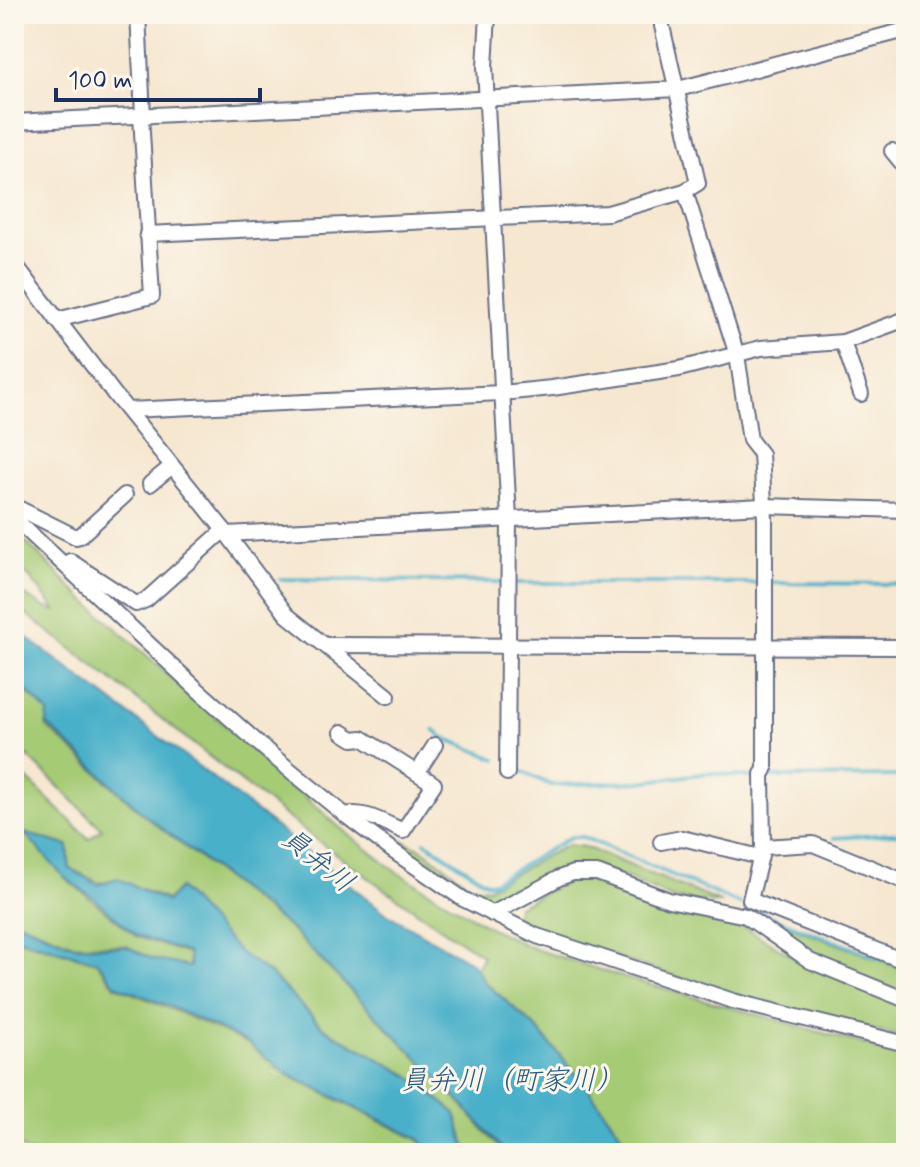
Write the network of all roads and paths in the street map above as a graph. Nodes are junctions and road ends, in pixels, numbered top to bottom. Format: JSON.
{"nodes":[{"id":1,"x":138,"y":14,"type":"edge"},
{"id":2,"x":488,"y":14,"type":"edge"},
{"id":3,"x":662,"y":26,"type":"dead end"},
{"id":4,"x":906,"y":30,"type":"edge"},
{"id":5,"x":678,"y":89,"type":"junction"},
{"id":6,"x":488,"y":99,"type":"junction"},
{"id":7,"x":142,"y":116,"type":"junction"},
{"id":8,"x":14,"y":122,"type":"edge"},
{"id":9,"x":892,"y":151,"type":"dead end"},
{"id":10,"x":906,"y":168,"type":"edge"},
{"id":11,"x":685,"y":191,"type":"junction"},
{"id":12,"x":493,"y":218,"type":"junction"},
{"id":13,"x":147,"y":234,"type":"junction"},
{"id":14,"x":14,"y":263,"type":"edge"},
{"id":15,"x":906,"y":319,"type":"edge"},
{"id":16,"x":57,"y":320,"type":"junction"},
{"id":17,"x":843,"y":342,"type":"junction"},
{"id":18,"x":737,"y":355,"type":"junction"},
{"id":19,"x":502,"y":393,"type":"junction"},
{"id":20,"x":861,"y":394,"type":"dead end"},
{"id":21,"x":128,"y":410,"type":"junction"},
{"id":22,"x":172,"y":466,"type":"junction"},
{"id":23,"x":150,"y":484,"type":"dead end"},
{"id":24,"x":125,"y":495,"type":"dead end"},
{"id":25,"x":14,"y":506,"type":"edge"},
{"id":26,"x":763,"y":506,"type":"junction"},
{"id":27,"x":906,"y":510,"type":"edge"},
{"id":28,"x":14,"y":518,"type":"edge"},
{"id":29,"x":509,"y":519,"type":"junction"},
{"id":30,"x":225,"y":532,"type":"junction"},
{"id":31,"x":30,"y":534,"type":"junction"},
{"id":32,"x":326,"y":645,"type":"junction"},
{"id":33,"x":509,"y":646,"type":"junction"},
{"id":34,"x":766,"y":647,"type":"junction"},
{"id":35,"x":906,"y":647,"type":"edge"},
{"id":36,"x":388,"y":696,"type":"dead end"},
{"id":37,"x":342,"y":732,"type":"dead end"},
{"id":38,"x":435,"y":745,"type":"dead end"},
{"id":39,"x":417,"y":773,"type":"junction"},
{"id":40,"x":507,"y":773,"type":"dead end"},
{"id":41,"x":345,"y":815,"type":"junction"},
{"id":42,"x":661,"y":842,"type":"dead end"},
{"id":43,"x":761,"y":852,"type":"junction"},
{"id":44,"x":906,"y":882,"type":"edge"},
{"id":45,"x":750,"y":900,"type":"junction"},
{"id":46,"x":492,"y":914,"type":"junction"},
{"id":47,"x":746,"y":916,"type":"junction"},
{"id":48,"x":906,"y":962,"type":"edge"},
{"id":49,"x":906,"y":1000,"type":"edge"},
{"id":50,"x":906,"y":1044,"type":"edge"}],
"edges":[{"from":1,"to":7,"type":"street"},
{"from":2,"to":6,"type":"street"},
{"from":3,"to":5,"type":"street"},
{"from":4,"to":5,"type":"street"},
{"from":5,"to":6,"type":"street"},
{"from":5,"to":11,"type":"street"},
{"from":6,"to":7,"type":"street"},
{"from":6,"to":12,"type":"street"},
{"from":7,"to":8,"type":"street"},
{"from":7,"to":13,"type":"street"},
{"from":9,"to":10,"type":"street"},
{"from":11,"to":12,"type":"street"},
{"from":11,"to":18,"type":"street"},
{"from":12,"to":13,"type":"street"},
{"from":12,"to":19,"type":"street"},
{"from":13,"to":16,"type":"street"},
{"from":14,"to":16,"type":"street"},
{"from":15,"to":17,"type":"street"},
{"from":16,"to":21,"type":"street"},
{"from":17,"to":18,"type":"street"},
{"from":17,"to":20,"type":"street"},
{"from":18,"to":19,"type":"street"},
{"from":18,"to":26,"type":"street"},
{"from":19,"to":21,"type":"street"},
{"from":19,"to":29,"type":"street"},
{"from":21,"to":22,"type":"street"},
{"from":22,"to":23,"type":"street"},
{"from":22,"to":30,"type":"street"},
{"from":24,"to":25,"type":"street"},
{"from":26,"to":27,"type":"street"},
{"from":26,"to":29,"type":"street"},
{"from":26,"to":34,"type":"street"},
{"from":28,"to":31,"type":"street"},
{"from":29,"to":30,"type":"street"},
{"from":29,"to":33,"type":"street"},
{"from":30,"to":31,"type":"street"},
{"from":30,"to":32,"type":"street"},
{"from":31,"to":41,"type":"street"},
{"from":32,"to":33,"type":"street"},
{"from":32,"to":36,"type":"street"},
{"from":33,"to":34,"type":"street"},
{"from":33,"to":40,"type":"street"},
{"from":34,"to":35,"type":"street"},
{"from":34,"to":43,"type":"street"},
{"from":37,"to":39,"type":"street"},
{"from":38,"to":39,"type":"street"},
{"from":39,"to":41,"type":"street"},
{"from":41,"to":46,"type":"street"},
{"from":42,"to":43,"type":"street"},
{"from":43,"to":44,"type":"street"},
{"from":43,"to":45,"type":"street"},
{"from":45,"to":47,"type":"street"},
{"from":45,"to":48,"type":"street"},
{"from":46,"to":47,"type":"street"},
{"from":46,"to":50,"type":"street"},
{"from":47,"to":49,"type":"street"}]}
